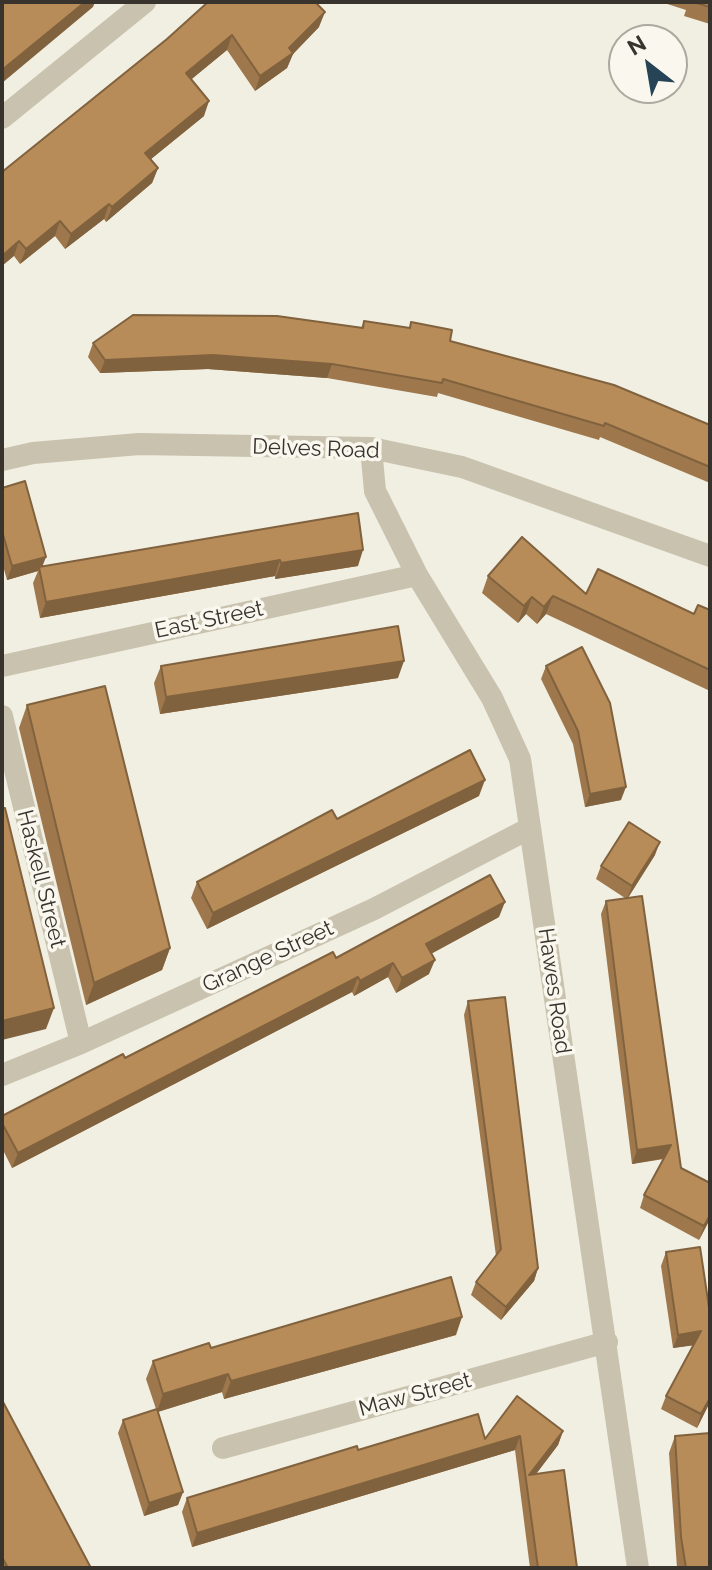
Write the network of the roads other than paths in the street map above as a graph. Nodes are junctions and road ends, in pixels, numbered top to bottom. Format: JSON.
{"nodes":[{"id":1,"x":145,"y":2,"type":"edge"},
{"id":2,"x":2,"y":118,"type":"edge"},
{"id":3,"x":371,"y":448,"type":"junction"},
{"id":4,"x":2,"y":460,"type":"edge"},
{"id":5,"x":710,"y":556,"type":"edge"},
{"id":6,"x":417,"y":575,"type":"junction"},
{"id":7,"x":2,"y":666,"type":"edge"},
{"id":8,"x":2,"y":716,"type":"edge"},
{"id":9,"x":530,"y":828,"type":"junction"},
{"id":10,"x":81,"y":1043,"type":"junction"},
{"id":11,"x":2,"y":1075,"type":"edge"},
{"id":12,"x":607,"y":1342,"type":"junction"},
{"id":13,"x":223,"y":1448,"type":"dead end"},
{"id":14,"x":638,"y":1568,"type":"edge"}],
"edges":[{"from":1,"to":2,"type":"street"},
{"from":3,"to":4,"type":"street","name":"Delves Road"},
{"from":3,"to":5,"type":"street","name":"Delves Road"},
{"from":3,"to":6,"type":"street","name":"Hawes Road"},
{"from":6,"to":7,"type":"street","name":"East Street"},
{"from":6,"to":9,"type":"street","name":"Hawes Road"},
{"from":8,"to":10,"type":"street","name":"Haskell Street"},
{"from":9,"to":10,"type":"street","name":"Grange Street"},
{"from":9,"to":12,"type":"street","name":"Hawes Road"},
{"from":10,"to":11,"type":"street","name":"Grange Street"},
{"from":12,"to":13,"type":"street","name":"Maw Street"},
{"from":12,"to":14,"type":"street","name":"Hawes Road"}]}
